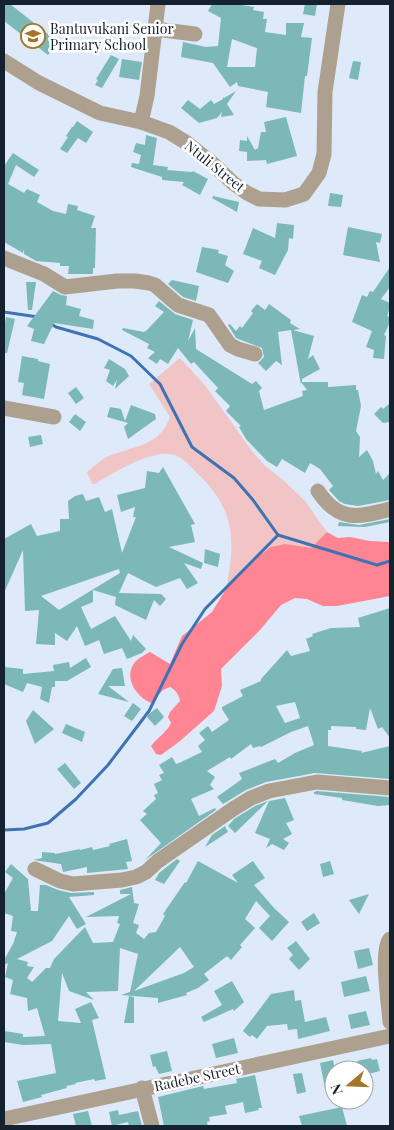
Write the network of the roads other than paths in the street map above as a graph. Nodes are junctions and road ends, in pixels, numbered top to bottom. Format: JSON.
{"nodes":[{"id":1,"x":158,"y":4,"type":"edge"},
{"id":2,"x":338,"y":4,"type":"edge"},
{"id":3,"x":155,"y":29,"type":"junction"},
{"id":4,"x":195,"y":34,"type":"dead end"},
{"id":5,"x":4,"y":61,"type":"edge"},
{"id":6,"x":141,"y":122,"type":"junction"},
{"id":7,"x":4,"y":258,"type":"edge"},
{"id":8,"x":255,"y":354,"type":"dead end"},
{"id":9,"x":4,"y":408,"type":"edge"},
{"id":10,"x":54,"y":417,"type":"dead end"},
{"id":11,"x":318,"y":491,"type":"dead end"},
{"id":12,"x":390,"y":509,"type":"edge"},
{"id":13,"x":390,"y":788,"type":"edge"},
{"id":14,"x":36,"y":869,"type":"dead end"},
{"id":15,"x":390,"y":939,"type":"edge"},
{"id":16,"x":390,"y":1022,"type":"edge"},
{"id":17,"x":390,"y":1036,"type":"edge"},
{"id":18,"x":142,"y":1088,"type":"junction"},
{"id":19,"x":4,"y":1119,"type":"edge"},
{"id":20,"x":152,"y":1126,"type":"edge"}],
"edges":[{"from":1,"to":3,"type":"street"},
{"from":2,"to":6,"type":"street","name":"Ntuli Street"},
{"from":3,"to":4,"type":"street"},
{"from":3,"to":6,"type":"street"},
{"from":5,"to":6,"type":"street","name":"Ntuli Street"},
{"from":7,"to":8,"type":"street"},
{"from":9,"to":10,"type":"street"},
{"from":11,"to":12,"type":"street"},
{"from":13,"to":14,"type":"street"},
{"from":15,"to":16,"type":"street"},
{"from":17,"to":18,"type":"street","name":"Radebe Street"},
{"from":18,"to":19,"type":"street","name":"Radebe Street"},
{"from":18,"to":20,"type":"street"}]}
